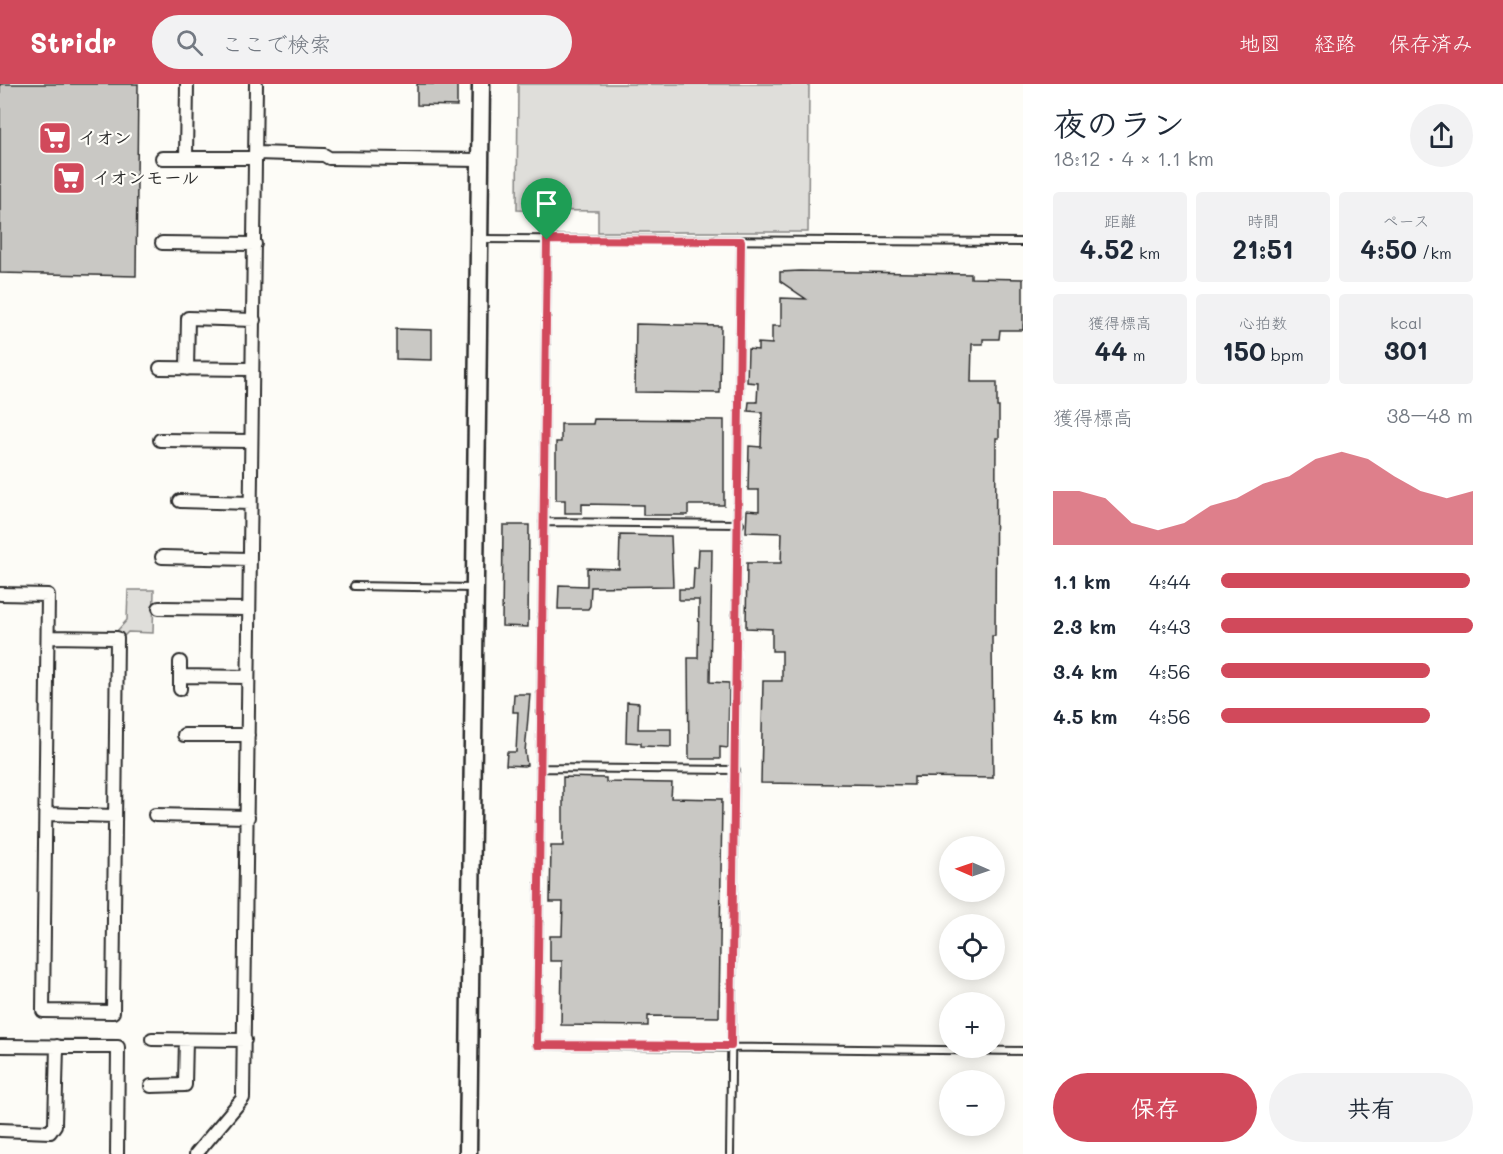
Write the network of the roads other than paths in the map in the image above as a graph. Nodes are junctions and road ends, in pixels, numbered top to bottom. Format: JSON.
{"nodes":[{"id":1,"x":187,"y":84,"type":"edge"},
{"id":2,"x":256,"y":84,"type":"edge"},
{"id":3,"x":481,"y":84,"type":"edge"},
{"id":4,"x":256,"y":156,"type":"junction"},
{"id":5,"x":162,"y":158,"type":"dead end"},
{"id":6,"x":186,"y":158,"type":"junction"},
{"id":7,"x":480,"y":160,"type":"junction"},
{"id":8,"x":479,"y":239,"type":"junction"},
{"id":9,"x":547,"y":240,"type":"junction"},
{"id":10,"x":741,"y":241,"type":"junction"},
{"id":11,"x":1023,"y":242,"type":"edge"},
{"id":12,"x":162,"y":243,"type":"dead end"},
{"id":13,"x":255,"y":244,"type":"junction"},
{"id":14,"x":254,"y":320,"type":"junction"},
{"id":15,"x":160,"y":368,"type":"dead end"},
{"id":16,"x":187,"y":369,"type":"junction"},
{"id":17,"x":251,"y":369,"type":"junction"},
{"id":18,"x":160,"y":440,"type":"dead end"},
{"id":19,"x":251,"y":441,"type":"junction"},
{"id":20,"x":180,"y":501,"type":"dead end"},
{"id":21,"x":250,"y":503,"type":"junction"},
{"id":22,"x":543,"y":522,"type":"junction"},
{"id":23,"x":740,"y":524,"type":"junction"},
{"id":24,"x":162,"y":557,"type":"dead end"},
{"id":25,"x":249,"y":560,"type":"junction"},
{"id":26,"x":354,"y":586,"type":"dead end"},
{"id":27,"x":476,"y":588,"type":"junction"},
{"id":28,"x":0,"y":594,"type":"edge"},
{"id":29,"x":159,"y":608,"type":"dead end"},
{"id":30,"x":249,"y":609,"type":"junction"},
{"id":31,"x":48,"y":637,"type":"junction"},
{"id":32,"x":180,"y":662,"type":"dead end"},
{"id":33,"x":180,"y":676,"type":"junction"},
{"id":34,"x":248,"y":677,"type":"junction"},
{"id":35,"x":180,"y":689,"type":"dead end"},
{"id":36,"x":184,"y":735,"type":"dead end"},
{"id":37,"x":248,"y":735,"type":"junction"},
{"id":38,"x":542,"y":768,"type":"junction"},
{"id":39,"x":736,"y":770,"type":"junction"},
{"id":40,"x":47,"y":814,"type":"junction"},
{"id":41,"x":155,"y":815,"type":"dead end"},
{"id":42,"x":116,"y":816,"type":"junction"},
{"id":43,"x":248,"y":817,"type":"junction"},
{"id":44,"x":152,"y":1039,"type":"dead end"},
{"id":45,"x":186,"y":1039,"type":"junction"},
{"id":46,"x":245,"y":1040,"type":"junction"},
{"id":47,"x":0,"y":1046,"type":"edge"},
{"id":48,"x":57,"y":1046,"type":"junction"},
{"id":49,"x":731,"y":1046,"type":"junction"},
{"id":50,"x":1023,"y":1051,"type":"edge"},
{"id":51,"x":151,"y":1086,"type":"dead end"},
{"id":52,"x":0,"y":1130,"type":"edge"},
{"id":53,"x":117,"y":1154,"type":"edge"},
{"id":54,"x":196,"y":1154,"type":"edge"},
{"id":55,"x":468,"y":1154,"type":"edge"},
{"id":56,"x":730,"y":1154,"type":"edge"}],
"edges":[{"from":1,"to":6,"type":"street"},
{"from":2,"to":4,"type":"street"},
{"from":3,"to":7,"type":"street"},
{"from":4,"to":6,"type":"street"},
{"from":4,"to":7,"type":"street"},
{"from":4,"to":13,"type":"street"},
{"from":5,"to":6,"type":"street"},
{"from":7,"to":8,"type":"street"},
{"from":8,"to":9,"type":"lane"},
{"from":8,"to":27,"type":"street"},
{"from":9,"to":10,"type":"lane"},
{"from":9,"to":22,"type":"lane"},
{"from":10,"to":11,"type":"lane"},
{"from":10,"to":23,"type":"lane"},
{"from":12,"to":13,"type":"street"},
{"from":13,"to":14,"type":"street"},
{"from":14,"to":16,"type":"street"},
{"from":14,"to":17,"type":"street"},
{"from":15,"to":16,"type":"street"},
{"from":16,"to":17,"type":"street"},
{"from":17,"to":19,"type":"street"},
{"from":18,"to":19,"type":"street"},
{"from":19,"to":21,"type":"street"},
{"from":20,"to":21,"type":"street"},
{"from":21,"to":25,"type":"street"},
{"from":22,"to":23,"type":"lane"},
{"from":22,"to":38,"type":"lane"},
{"from":23,"to":39,"type":"lane"},
{"from":24,"to":25,"type":"street"},
{"from":25,"to":30,"type":"street"},
{"from":26,"to":27,"type":"lane"},
{"from":27,"to":55,"type":"street"},
{"from":28,"to":31,"type":"street"},
{"from":29,"to":30,"type":"street"},
{"from":30,"to":34,"type":"street"},
{"from":31,"to":40,"type":"street"},
{"from":31,"to":42,"type":"street"},
{"from":32,"to":33,"type":"street"},
{"from":33,"to":34,"type":"street"},
{"from":33,"to":35,"type":"street"},
{"from":34,"to":37,"type":"street"},
{"from":36,"to":37,"type":"street"},
{"from":37,"to":43,"type":"street"},
{"from":38,"to":39,"type":"lane"},
{"from":38,"to":49,"type":"lane"},
{"from":39,"to":49,"type":"lane"},
{"from":40,"to":42,"type":"street"},
{"from":40,"to":42,"type":"street"},
{"from":41,"to":43,"type":"street"},
{"from":43,"to":46,"type":"street"},
{"from":44,"to":45,"type":"street"},
{"from":45,"to":46,"type":"street"},
{"from":45,"to":51,"type":"street"},
{"from":46,"to":54,"type":"street"},
{"from":47,"to":48,"type":"street"},
{"from":48,"to":52,"type":"street"},
{"from":48,"to":53,"type":"street"},
{"from":49,"to":50,"type":"lane"},
{"from":49,"to":56,"type":"lane"}]}
